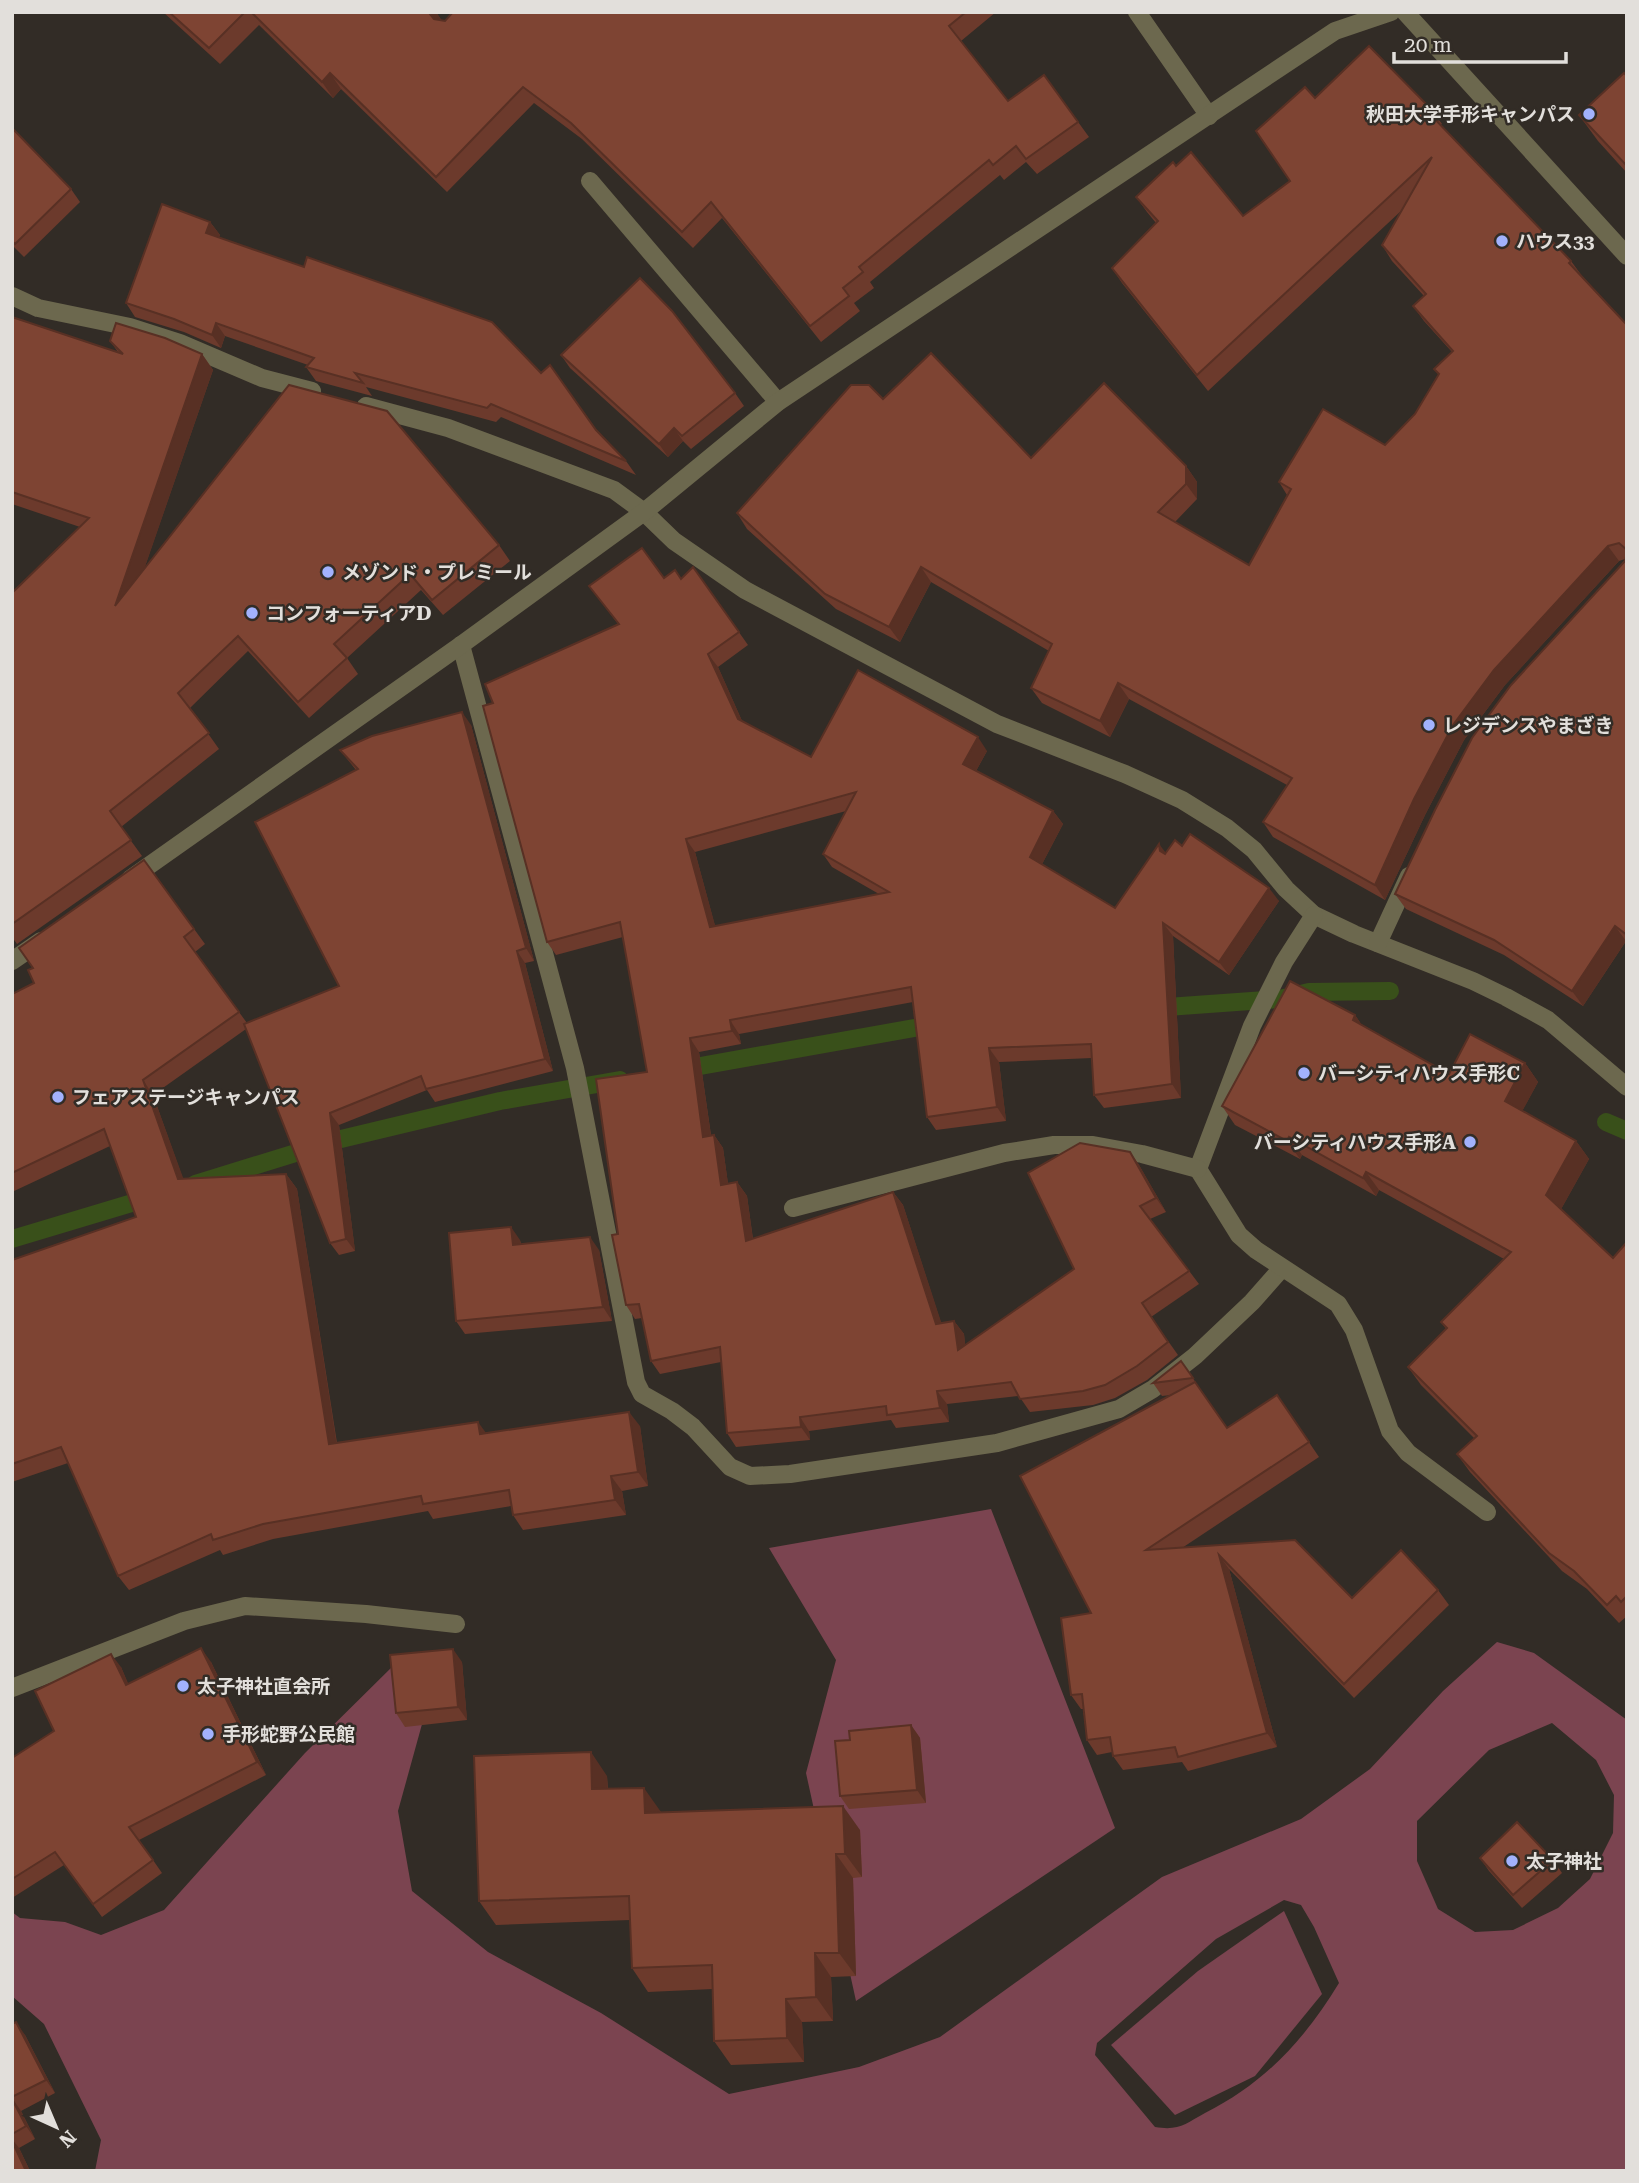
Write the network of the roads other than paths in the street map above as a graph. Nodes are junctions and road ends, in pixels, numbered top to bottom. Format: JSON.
{"nodes":[{"id":1,"x":1137,"y":12,"type":"edge"},
{"id":2,"x":1391,"y":12,"type":"edge"},
{"id":3,"x":1405,"y":12,"type":"edge"},
{"id":4,"x":1209,"y":116,"type":"junction"},
{"id":5,"x":590,"y":181,"type":"dead end"},
{"id":6,"x":1627,"y":256,"type":"edge"},
{"id":7,"x":12,"y":296,"type":"edge"},
{"id":8,"x":328,"y":396,"type":"edge"},
{"id":9,"x":778,"y":402,"type":"junction"},
{"id":10,"x":355,"y":403,"type":"edge"},
{"id":11,"x":644,"y":512,"type":"junction"},
{"id":12,"x":461,"y":645,"type":"junction"},
{"id":13,"x":1418,"y":857,"type":"edge"},
{"id":14,"x":114,"y":890,"type":"edge"},
{"id":15,"x":1314,"y":915,"type":"junction"},
{"id":16,"x":57,"y":929,"type":"edge"},
{"id":17,"x":1378,"y":943,"type":"junction"},
{"id":18,"x":12,"y":961,"type":"edge"},
{"id":19,"x":1627,"y":1087,"type":"edge"},
{"id":20,"x":1198,"y":1169,"type":"junction"},
{"id":21,"x":793,"y":1208,"type":"dead end"},
{"id":22,"x":1282,"y":1268,"type":"junction"},
{"id":23,"x":1487,"y":1511,"type":"edge"},
{"id":24,"x":456,"y":1624,"type":"dead end"},
{"id":25,"x":12,"y":1688,"type":"edge"}],
"edges":[{"from":1,"to":4,"type":"street"},
{"from":2,"to":4,"type":"street"},
{"from":3,"to":6,"type":"street"},
{"from":4,"to":9,"type":"street"},
{"from":5,"to":9,"type":"street"},
{"from":7,"to":8,"type":"street"},
{"from":9,"to":11,"type":"street"},
{"from":10,"to":11,"type":"street"},
{"from":11,"to":12,"type":"street"},
{"from":11,"to":15,"type":"street"},
{"from":12,"to":14,"type":"street"},
{"from":12,"to":22,"type":"street"},
{"from":13,"to":17,"type":"street"},
{"from":15,"to":17,"type":"street"},
{"from":15,"to":20,"type":"street"},
{"from":16,"to":18,"type":"street"},
{"from":17,"to":19,"type":"street"},
{"from":20,"to":21,"type":"street"},
{"from":20,"to":22,"type":"street"},
{"from":22,"to":23,"type":"street"},
{"from":24,"to":25,"type":"street"}]}
